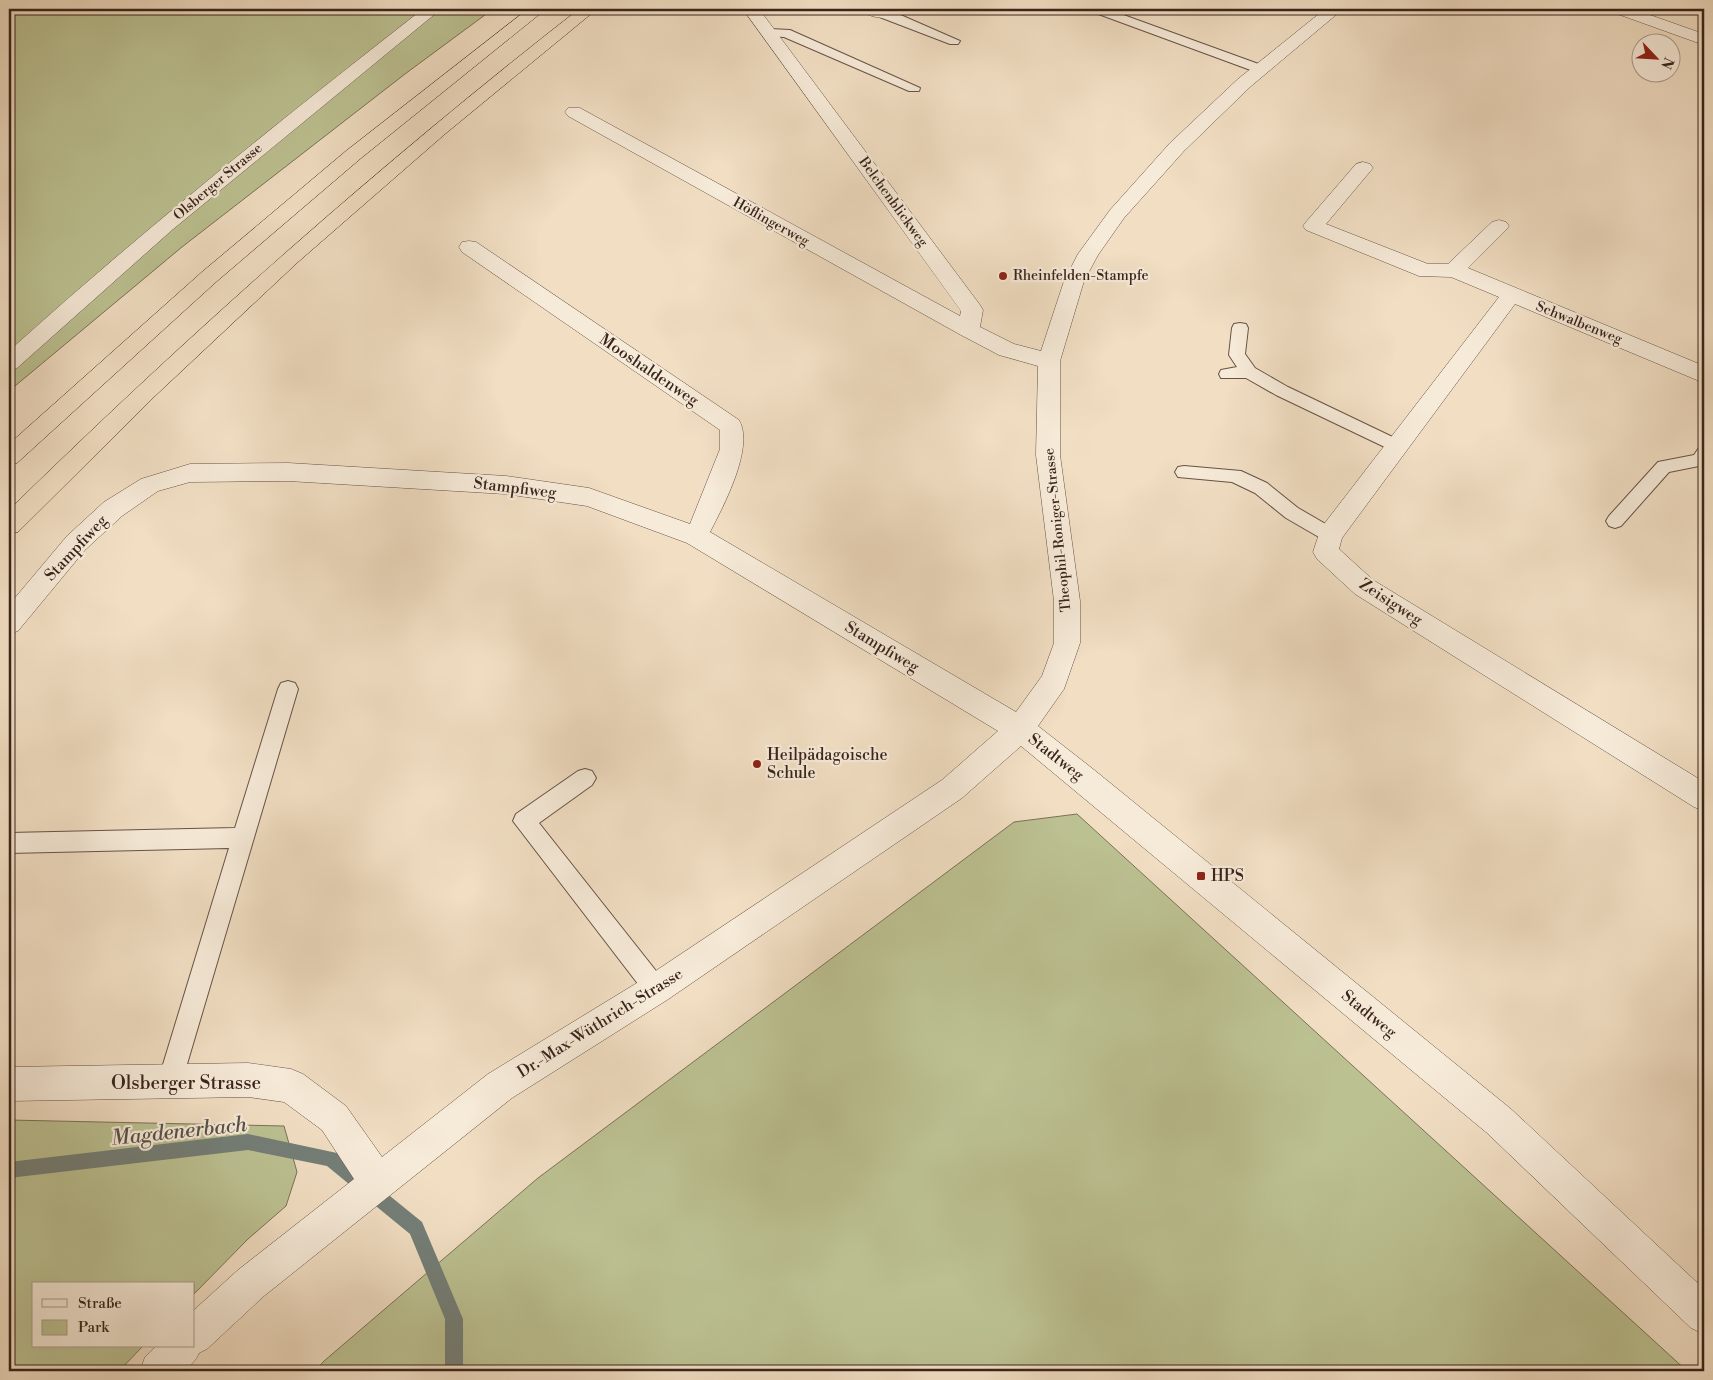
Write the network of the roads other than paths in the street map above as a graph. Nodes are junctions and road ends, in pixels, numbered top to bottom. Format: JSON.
{"nodes":[{"id":1,"x":433,"y":9,"type":"edge"},
{"id":2,"x":538,"y":9,"type":"edge"},
{"id":3,"x":589,"y":9,"type":"edge"},
{"id":4,"x":751,"y":9,"type":"edge"},
{"id":5,"x":1097,"y":9,"type":"edge"},
{"id":6,"x":1335,"y":9,"type":"edge"},
{"id":7,"x":1618,"y":9,"type":"edge"},
{"id":8,"x":875,"y":11,"type":"edge"},
{"id":9,"x":770,"y":32,"type":"junction"},
{"id":10,"x":1704,"y":40,"type":"edge"},
{"id":11,"x":954,"y":41,"type":"dead end"},
{"id":12,"x":1260,"y":70,"type":"junction"},
{"id":13,"x":914,"y":88,"type":"dead end"},
{"id":14,"x":574,"y":112,"type":"dead end"},
{"id":15,"x":1363,"y":168,"type":"dead end"},
{"id":16,"x":1499,"y":226,"type":"dead end"},
{"id":17,"x":469,"y":247,"type":"dead end"},
{"id":18,"x":1454,"y":270,"type":"junction"},
{"id":19,"x":1511,"y":295,"type":"junction"},
{"id":20,"x":1240,"y":328,"type":"dead end"},
{"id":21,"x":969,"y":330,"type":"junction"},
{"id":22,"x":1049,"y":361,"type":"junction"},
{"id":23,"x":9,"y":363,"type":"edge"},
{"id":24,"x":1249,"y":372,"type":"junction"},
{"id":25,"x":1227,"y":374,"type":"dead end"},
{"id":26,"x":1704,"y":375,"type":"edge"},
{"id":27,"x":1397,"y":446,"type":"junction"},
{"id":28,"x":1704,"y":453,"type":"edge"},
{"id":29,"x":9,"y":457,"type":"edge"},
{"id":30,"x":1184,"y":472,"type":"dead end"},
{"id":31,"x":1615,"y":521,"type":"dead end"},
{"id":32,"x":9,"y":525,"type":"edge"},
{"id":33,"x":1330,"y":535,"type":"junction"},
{"id":34,"x":696,"y":536,"type":"junction"},
{"id":35,"x":9,"y":623,"type":"edge"},
{"id":36,"x":288,"y":689,"type":"dead end"},
{"id":37,"x":1020,"y":729,"type":"junction"},
{"id":38,"x":585,"y":778,"type":"dead end"},
{"id":39,"x":1704,"y":798,"type":"edge"},
{"id":40,"x":243,"y":838,"type":"junction"},
{"id":41,"x":9,"y":843,"type":"edge"},
{"id":42,"x":656,"y":989,"type":"junction"},
{"id":43,"x":170,"y":1081,"type":"junction"},
{"id":44,"x":9,"y":1084,"type":"edge"},
{"id":45,"x":378,"y":1183,"type":"junction"},
{"id":46,"x":1704,"y":1315,"type":"edge"},
{"id":47,"x":195,"y":1335,"type":"edge"},
{"id":48,"x":181,"y":1348,"type":"edge"},
{"id":49,"x":159,"y":1371,"type":"edge"}],
"edges":[{"from":1,"to":23,"type":"street","name":"Olsberger Strasse"},
{"from":2,"to":29,"type":"highway"},
{"from":3,"to":32,"type":"highway"},
{"from":4,"to":9,"type":"street","name":"Belchenblickweg"},
{"from":5,"to":12,"type":"lane"},
{"from":6,"to":12,"type":"street","name":"Theophil-Roniger-Strasse"},
{"from":7,"to":10,"type":"street"},
{"from":8,"to":11,"type":"lane"},
{"from":9,"to":13,"type":"lane"},
{"from":9,"to":21,"type":"street","name":"Belchenblickweg"},
{"from":12,"to":22,"type":"street","name":"Theophil-Roniger-Strasse"},
{"from":14,"to":21,"type":"street","name":"Höflingerweg"},
{"from":15,"to":18,"type":"street","name":"Schwalbenweg"},
{"from":16,"to":18,"type":"street"},
{"from":17,"to":34,"type":"street","name":"Mooshaldenweg"},
{"from":18,"to":19,"type":"street","name":"Schwalbenweg"},
{"from":19,"to":26,"type":"street","name":"Schwalbenweg"},
{"from":19,"to":27,"type":"street"},
{"from":20,"to":24,"type":"lane"},
{"from":21,"to":22,"type":"street"},
{"from":22,"to":37,"type":"street","name":"Theophil-Roniger-Strasse"},
{"from":24,"to":25,"type":"lane"},
{"from":24,"to":27,"type":"lane"},
{"from":27,"to":33,"type":"street"},
{"from":28,"to":31,"type":"lane"},
{"from":30,"to":33,"type":"lane"},
{"from":33,"to":39,"type":"street","name":"Zeisigweg"},
{"from":34,"to":35,"type":"street","name":"Stampfiweg"},
{"from":34,"to":37,"type":"street","name":"Stampfiweg"},
{"from":36,"to":40,"type":"lane"},
{"from":37,"to":42,"type":"street","name":"Dr.-Max-Wüthrich-Strasse"},
{"from":37,"to":46,"type":"street","name":"Stadtweg"},
{"from":38,"to":42,"type":"lane"},
{"from":40,"to":41,"type":"lane"},
{"from":40,"to":43,"type":"lane"},
{"from":42,"to":45,"type":"street","name":"Dr.-Max-Wüthrich-Strasse"},
{"from":43,"to":44,"type":"street","name":"Olsberger Strasse"},
{"from":43,"to":45,"type":"street","name":"Olsberger Strasse"},
{"from":45,"to":47,"type":"street","name":"Dr.-Max-Wüthrich-Strasse"},
{"from":48,"to":49,"type":"street"}]}
